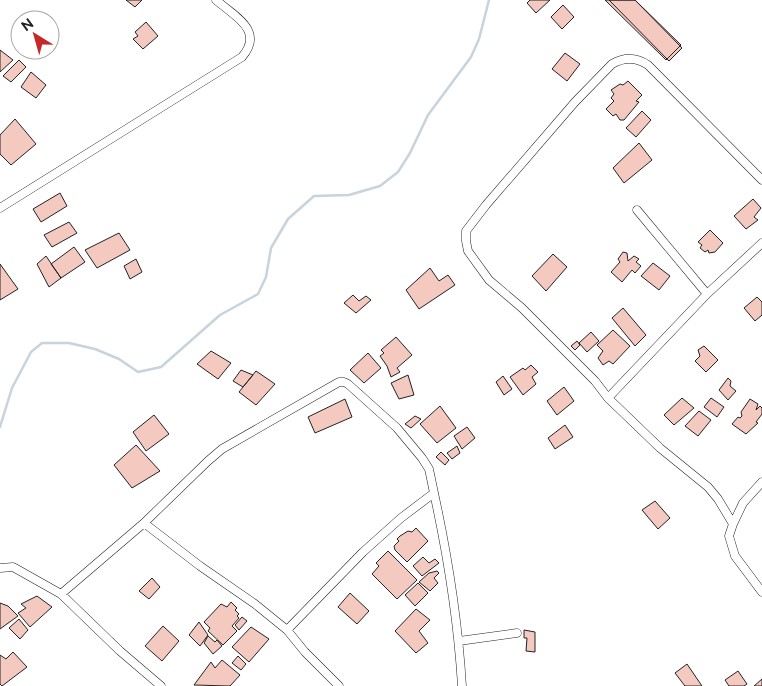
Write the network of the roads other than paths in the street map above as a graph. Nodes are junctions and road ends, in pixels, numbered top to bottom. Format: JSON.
{"nodes":[{"id":1,"x":216,"y":0,"type":"edge"},
{"id":2,"x":762,"y":180,"type":"edge"},
{"id":3,"x":0,"y":208,"type":"edge"},
{"id":4,"x":638,"y":210,"type":"dead end"},
{"id":5,"x":762,"y":243,"type":"edge"},
{"id":6,"x":707,"y":294,"type":"junction"},
{"id":7,"x":608,"y":398,"type":"junction"},
{"id":8,"x":762,"y":482,"type":"edge"},
{"id":9,"x":434,"y":493,"type":"junction"},
{"id":10,"x":144,"y":523,"type":"junction"},
{"id":11,"x":733,"y":524,"type":"junction"},
{"id":12,"x":0,"y":568,"type":"edge"},
{"id":13,"x":762,"y":592,"type":"edge"},
{"id":14,"x":61,"y":594,"type":"junction"},
{"id":15,"x":287,"y":630,"type":"junction"},
{"id":16,"x":517,"y":633,"type":"dead end"},
{"id":17,"x":460,"y":641,"type":"junction"},
{"id":18,"x":161,"y":686,"type":"edge"},
{"id":19,"x":339,"y":686,"type":"edge"},
{"id":20,"x":462,"y":686,"type":"edge"}],
"edges":[{"from":1,"to":3,"type":"street"},
{"from":2,"to":7,"type":"street"},
{"from":4,"to":6,"type":"street"},
{"from":5,"to":6,"type":"street"},
{"from":6,"to":7,"type":"street"},
{"from":7,"to":11,"type":"street"},
{"from":8,"to":11,"type":"street"},
{"from":9,"to":10,"type":"street"},
{"from":9,"to":15,"type":"street"},
{"from":9,"to":17,"type":"street"},
{"from":10,"to":14,"type":"street"},
{"from":10,"to":15,"type":"street"},
{"from":11,"to":13,"type":"street"},
{"from":12,"to":14,"type":"street"},
{"from":14,"to":18,"type":"street"},
{"from":15,"to":19,"type":"street"},
{"from":16,"to":17,"type":"street"},
{"from":17,"to":20,"type":"street"}]}
